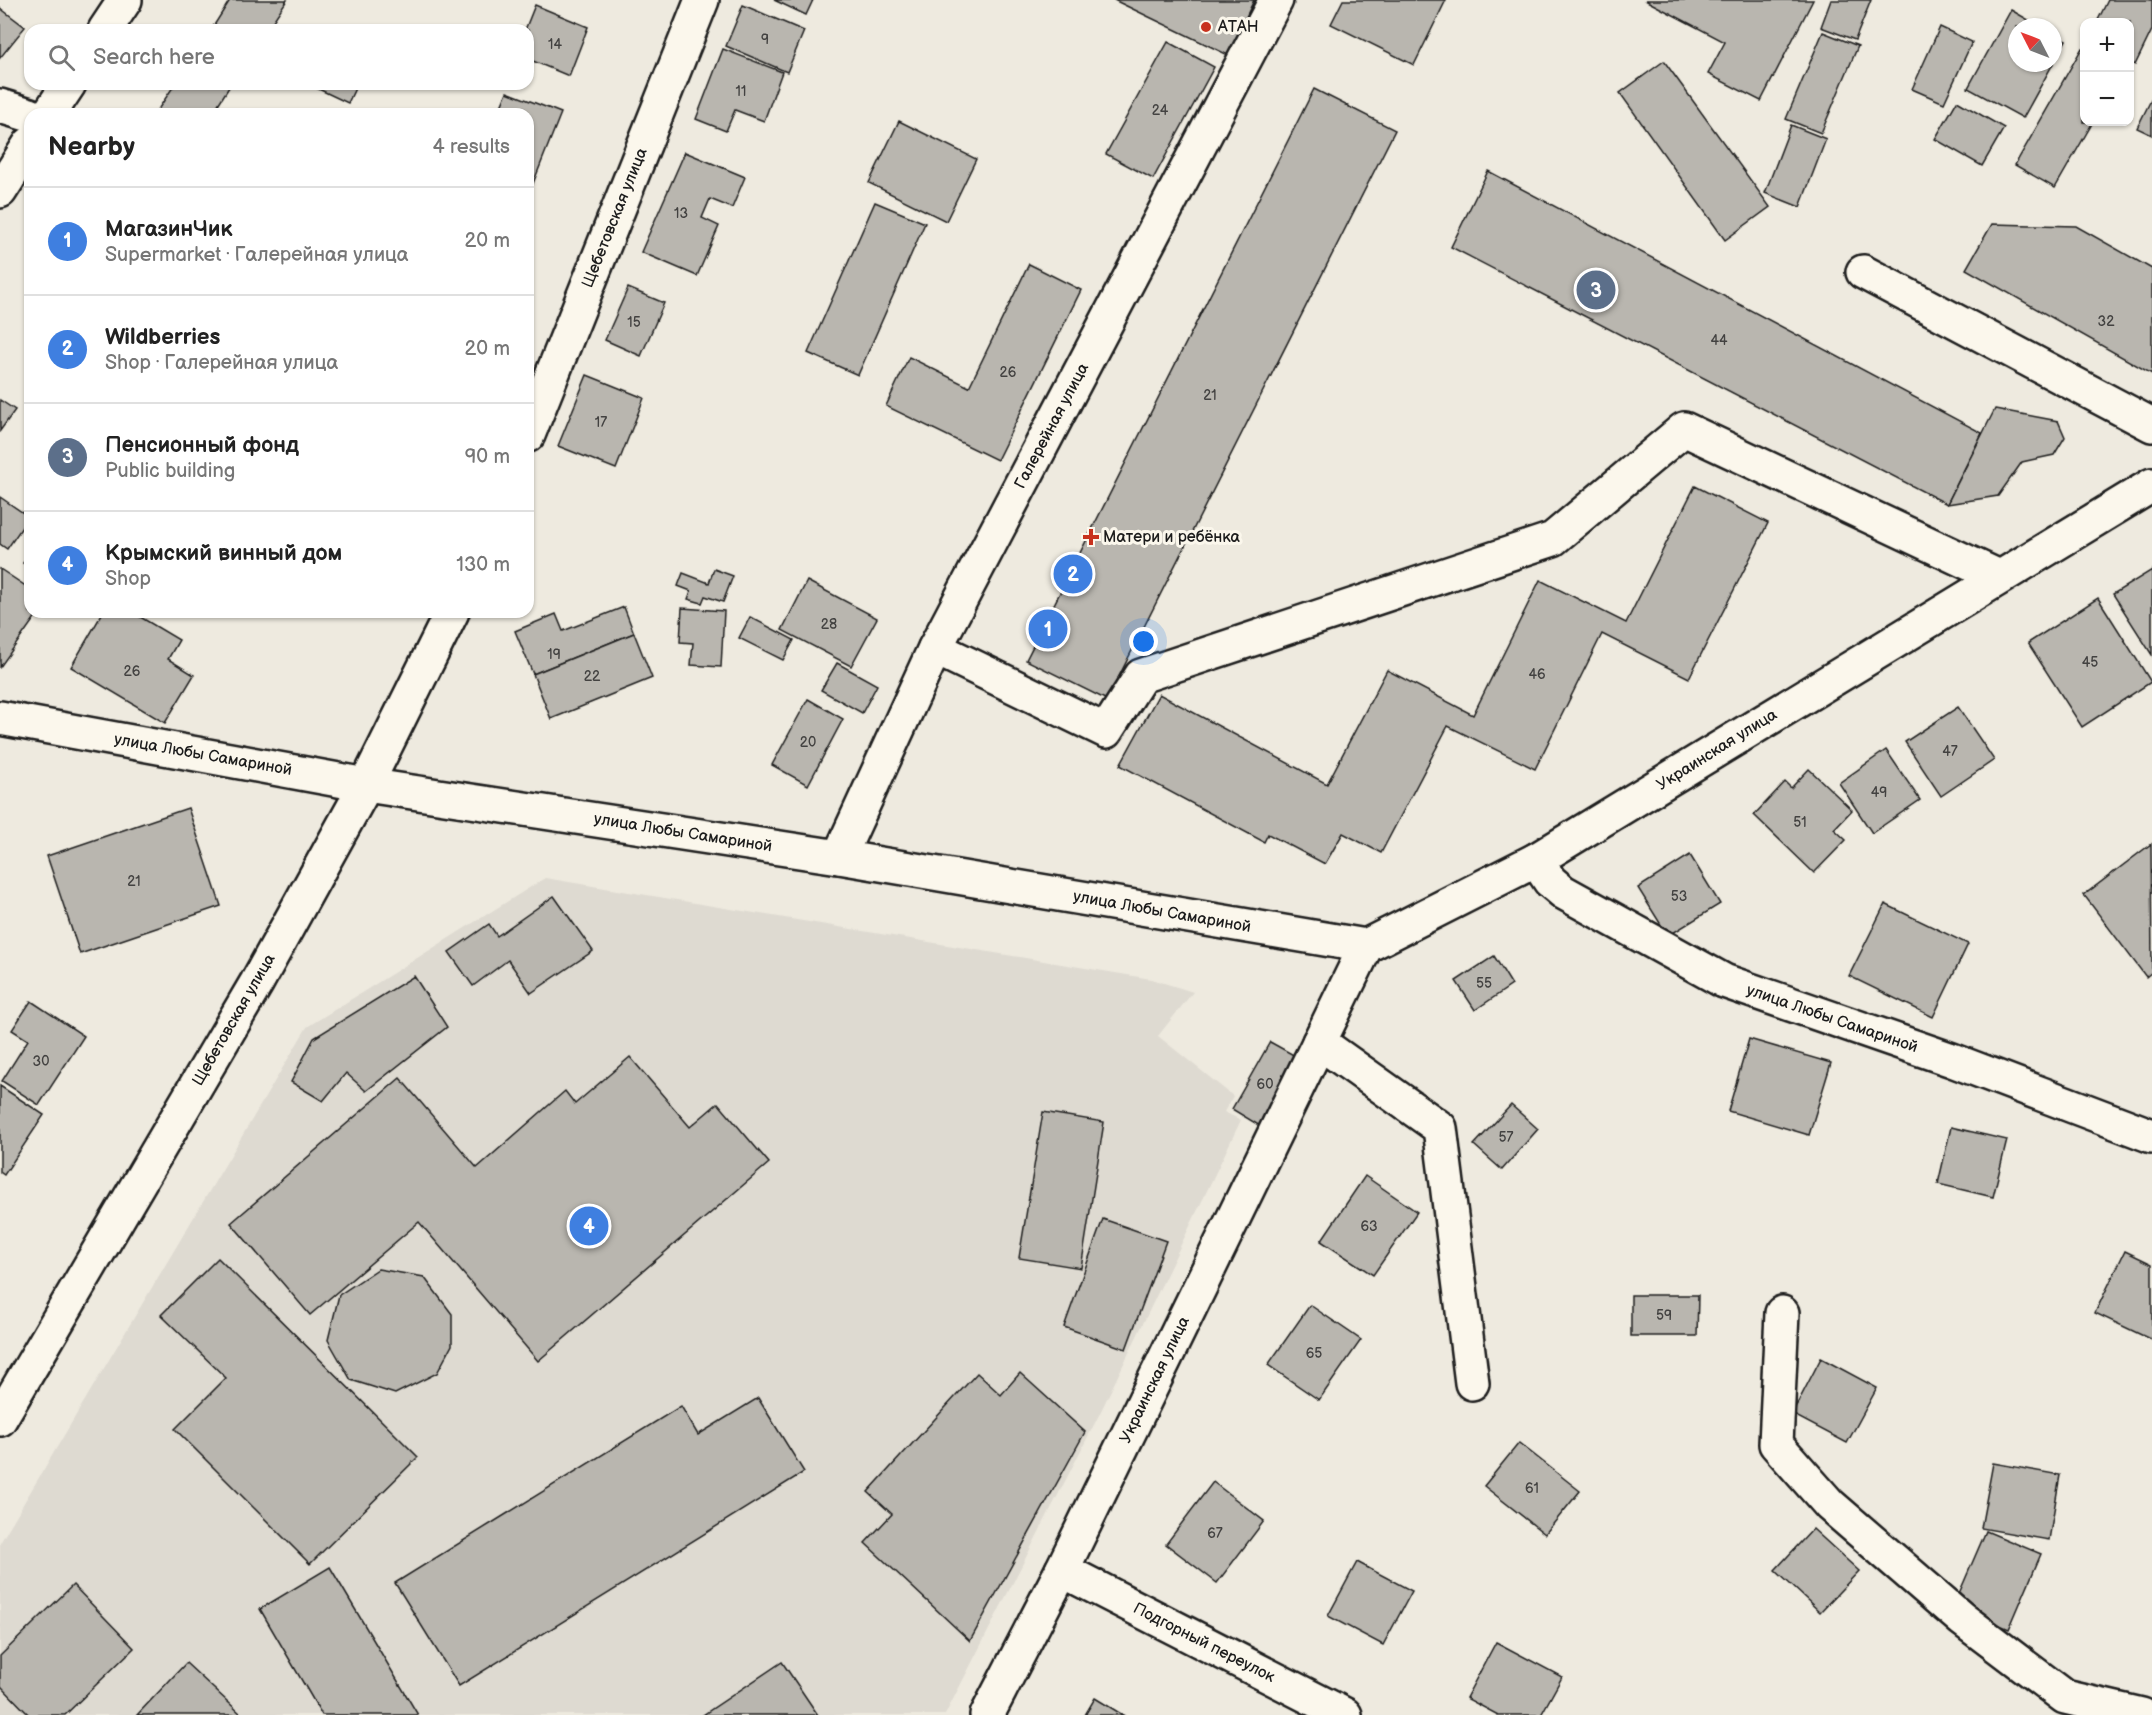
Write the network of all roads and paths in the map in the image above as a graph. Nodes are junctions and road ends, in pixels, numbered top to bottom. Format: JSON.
{"nodes":[{"id":1,"x":125,"y":0,"type":"edge"},
{"id":2,"x":702,"y":0,"type":"edge"},
{"id":3,"x":1276,"y":0,"type":"edge"},
{"id":4,"x":109,"y":24,"type":"edge"},
{"id":5,"x":65,"y":90,"type":"edge"},
{"id":6,"x":0,"y":106,"type":"edge"},
{"id":7,"x":53,"y":108,"type":"edge"},
{"id":8,"x":24,"y":112,"type":"edge"},
{"id":9,"x":24,"y":153,"type":"edge"},
{"id":10,"x":0,"y":191,"type":"edge"},
{"id":11,"x":1863,"y":272,"type":"dead end"},
{"id":12,"x":534,"y":420,"type":"edge"},
{"id":13,"x":2152,"y":425,"type":"edge"},
{"id":14,"x":2152,"y":485,"type":"edge"},
{"id":15,"x":1999,"y":577,"type":"junction"},
{"id":16,"x":449,"y":618,"type":"edge"},
{"id":17,"x":935,"y":648,"type":"junction"},
{"id":18,"x":0,"y":718,"type":"edge"},
{"id":19,"x":366,"y":785,"type":"junction"},
{"id":20,"x":839,"y":857,"type":"junction"},
{"id":21,"x":1536,"y":860,"type":"junction"},
{"id":22,"x":1366,"y":946,"type":"junction"},
{"id":23,"x":1319,"y":1042,"type":"junction"},
{"id":24,"x":2152,"y":1136,"type":"edge"},
{"id":25,"x":1782,"y":1313,"type":"dead end"},
{"id":26,"x":1472,"y":1383,"type":"dead end"},
{"id":27,"x":0,"y":1419,"type":"edge"},
{"id":28,"x":1062,"y":1570,"type":"junction"},
{"id":29,"x":987,"y":1715,"type":"edge"},
{"id":30,"x":1346,"y":1715,"type":"edge"},
{"id":31,"x":2142,"y":1715,"type":"edge"}],
"edges":[{"from":1,"to":4,"type":"street"},
{"from":2,"to":12,"type":"street","name":"Щебетовская улица"},
{"from":3,"to":17,"type":"street","name":"Галерейная улица"},
{"from":5,"to":7,"type":"street"},
{"from":6,"to":8,"type":"street"},
{"from":9,"to":10,"type":"street"},
{"from":11,"to":13,"type":"street"},
{"from":14,"to":15,"type":"street","name":"Украинская улица"},
{"from":15,"to":17,"type":"street"},
{"from":15,"to":21,"type":"street","name":"Украинская улица"},
{"from":16,"to":19,"type":"street","name":"Щебетовская улица"},
{"from":17,"to":20,"type":"street","name":"Галерейная улица"},
{"from":18,"to":19,"type":"street","name":"улица Любы Самариной"},
{"from":19,"to":20,"type":"street","name":"улица Любы Самариной"},
{"from":19,"to":27,"type":"street","name":"Щебетовская улица"},
{"from":20,"to":22,"type":"street","name":"улица Любы Самариной"},
{"from":21,"to":22,"type":"street","name":"Украинская улица"},
{"from":21,"to":24,"type":"street","name":"улица Любы Самариной"},
{"from":22,"to":23,"type":"street","name":"Украинская улица"},
{"from":23,"to":26,"type":"street"},
{"from":23,"to":28,"type":"street","name":"Украинская улица"},
{"from":25,"to":31,"type":"street"},
{"from":28,"to":29,"type":"street","name":"Украинская улица"},
{"from":28,"to":30,"type":"street","name":"Подгорный переулок"}]}
